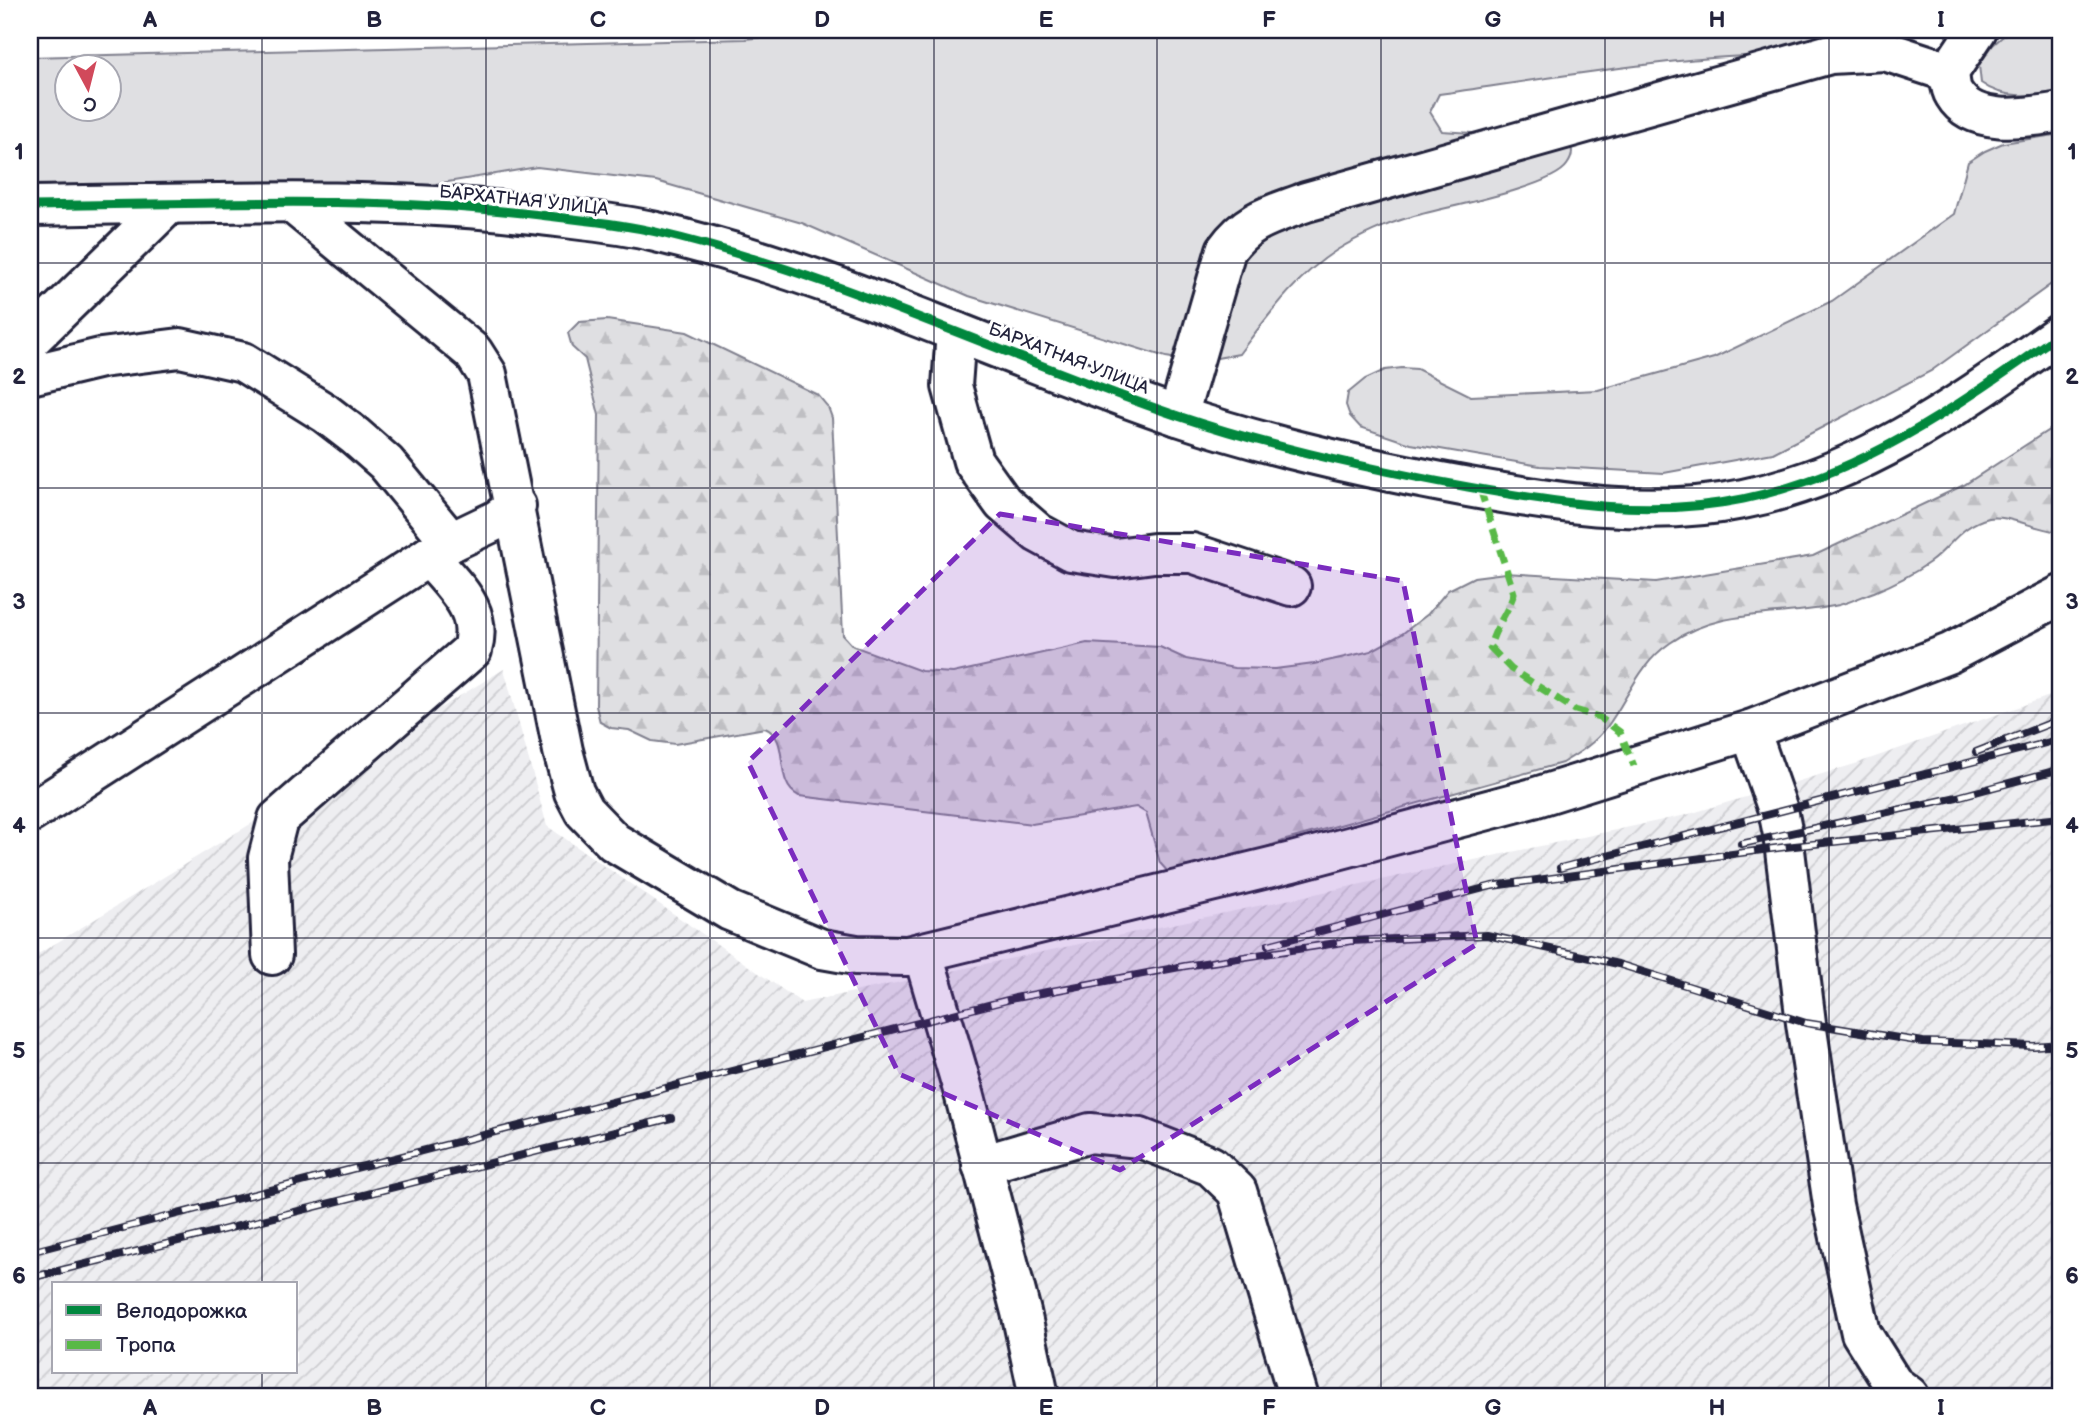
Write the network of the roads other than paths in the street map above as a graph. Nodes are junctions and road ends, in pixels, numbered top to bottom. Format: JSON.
{"nodes":[{"id":1,"x":1977,"y":30,"type":"edge"},
{"id":2,"x":1949,"y":72,"type":"junction"},
{"id":3,"x":2061,"y":112,"type":"edge"},
{"id":4,"x":292,"y":203,"type":"junction"},
{"id":5,"x":169,"y":204,"type":"junction"},
{"id":6,"x":30,"y":206,"type":"edge"},
{"id":7,"x":956,"y":332,"type":"junction"},
{"id":8,"x":2061,"y":333,"type":"edge"},
{"id":9,"x":30,"y":340,"type":"edge"},
{"id":10,"x":30,"y":375,"type":"edge"},
{"id":11,"x":1178,"y":415,"type":"junction"},
{"id":12,"x":516,"y":506,"type":"junction"},
{"id":13,"x":440,"y":549,"type":"junction"},
{"id":14,"x":1291,"y":586,"type":"dead end"},
{"id":15,"x":2061,"y":595,"type":"edge"},
{"id":16,"x":1749,"y":730,"type":"junction"},
{"id":17,"x":30,"y":813,"type":"edge"},
{"id":18,"x":923,"y":954,"type":"junction"},
{"id":19,"x":272,"y":955,"type":"dead end"},
{"id":20,"x":982,"y":1165,"type":"junction"},
{"id":21,"x":1298,"y":1395,"type":"edge"},
{"id":22,"x":1039,"y":1396,"type":"edge"},
{"id":23,"x":1909,"y":1396,"type":"edge"}],
"edges":[{"from":1,"to":2,"type":"street"},
{"from":2,"to":3,"type":"street"},
{"from":2,"to":11,"type":"street"},
{"from":4,"to":5,"type":"street","name":"БАРХАТНАЯ УЛИЦА"},
{"from":4,"to":7,"type":"street","name":"БАРХАТНАЯ УЛИЦА"},
{"from":4,"to":12,"type":"street"},
{"from":5,"to":6,"type":"street","name":"БАРХАТНАЯ УЛИЦА"},
{"from":5,"to":9,"type":"street"},
{"from":7,"to":11,"type":"street","name":"БАРХАТНАЯ УЛИЦА"},
{"from":7,"to":14,"type":"street"},
{"from":8,"to":11,"type":"street","name":"БАРХАТНАЯ УЛИЦА"},
{"from":10,"to":13,"type":"street"},
{"from":12,"to":13,"type":"street"},
{"from":12,"to":18,"type":"street"},
{"from":13,"to":17,"type":"street"},
{"from":13,"to":19,"type":"street"},
{"from":15,"to":16,"type":"street"},
{"from":16,"to":18,"type":"street"},
{"from":16,"to":23,"type":"street"},
{"from":18,"to":20,"type":"street"},
{"from":20,"to":21,"type":"street"},
{"from":20,"to":22,"type":"street"}]}
